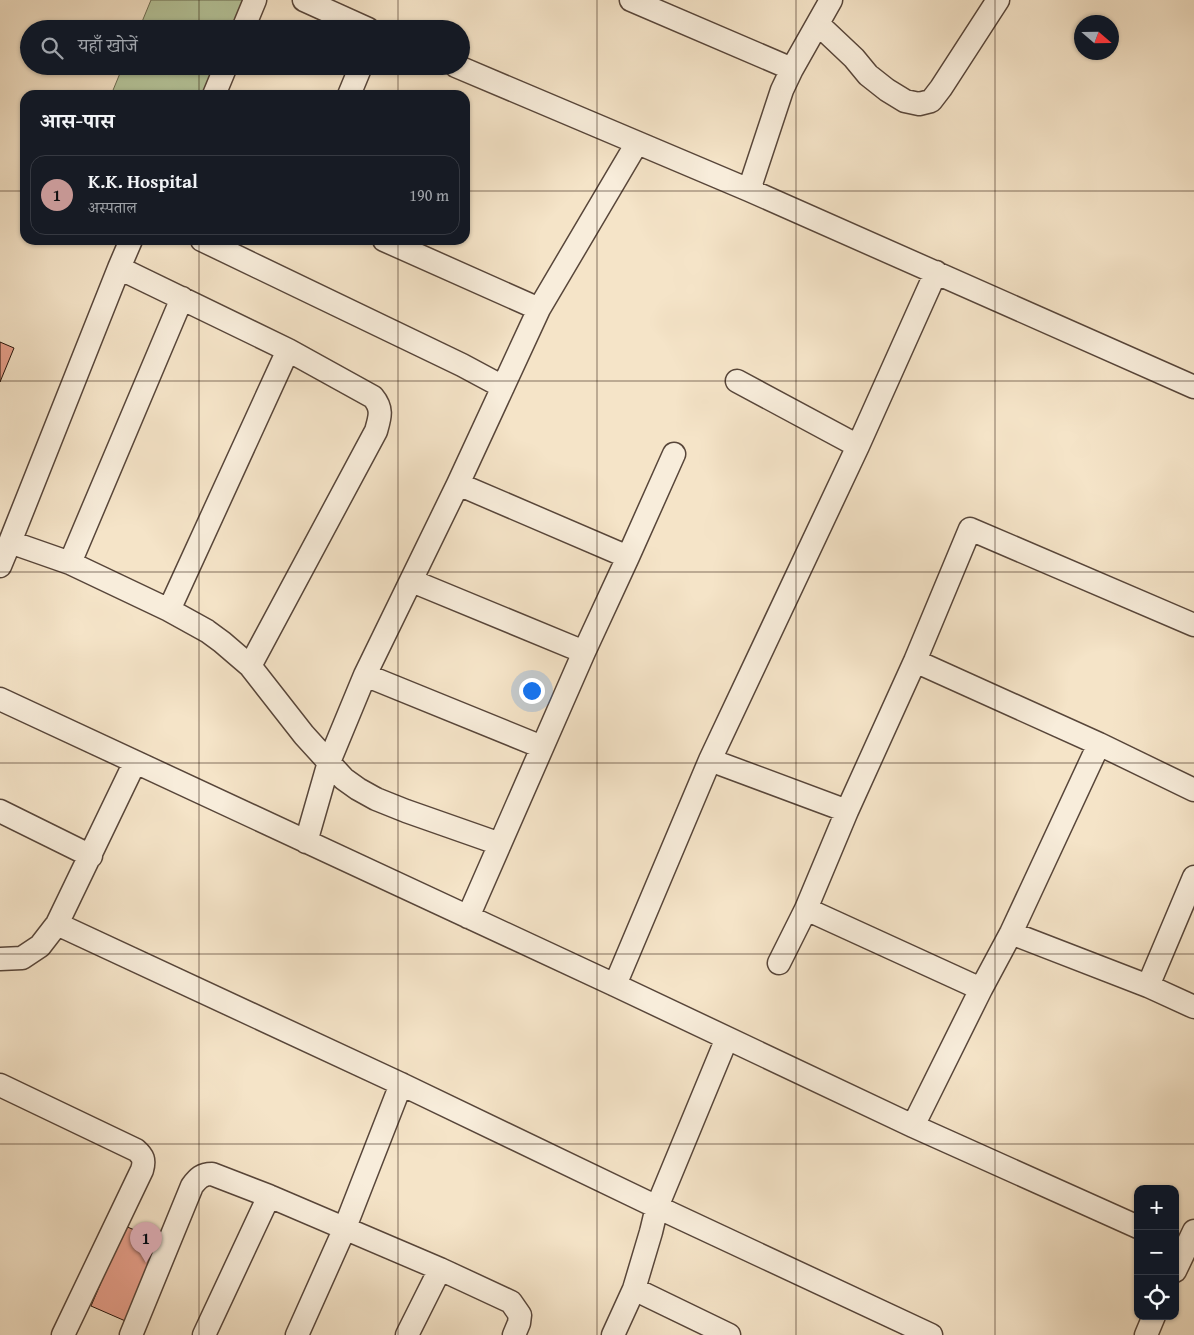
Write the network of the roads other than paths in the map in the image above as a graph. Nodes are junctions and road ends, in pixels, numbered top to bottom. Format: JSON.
{"nodes":[{"id":1,"x":255,"y":0,"type":"edge"},
{"id":2,"x":304,"y":0,"type":"edge"},
{"id":3,"x":631,"y":0,"type":"edge"},
{"id":4,"x":831,"y":0,"type":"edge"},
{"id":5,"x":998,"y":0,"type":"edge"},
{"id":6,"x":664,"y":6,"type":"edge"},
{"id":7,"x":246,"y":20,"type":"edge"},
{"id":8,"x":348,"y":20,"type":"edge"},
{"id":9,"x":818,"y":24,"type":"junction"},
{"id":10,"x":792,"y":69,"type":"junction"},
{"id":11,"x":470,"y":72,"type":"edge"},
{"id":12,"x":222,"y":75,"type":"edge"},
{"id":13,"x":357,"y":75,"type":"edge"},
{"id":14,"x":216,"y":90,"type":"edge"},
{"id":15,"x":351,"y":90,"type":"edge"},
{"id":16,"x":637,"y":143,"type":"junction"},
{"id":17,"x":749,"y":190,"type":"junction"},
{"id":18,"x":129,"y":245,"type":"edge"},
{"id":19,"x":212,"y":245,"type":"edge"},
{"id":20,"x":395,"y":245,"type":"edge"},
{"id":21,"x":119,"y":268,"type":"junction"},
{"id":22,"x":936,"y":272,"type":"junction"},
{"id":23,"x":182,"y":298,"type":"junction"},
{"id":24,"x":539,"y":309,"type":"junction"},
{"id":25,"x":288,"y":350,"type":"junction"},
{"id":26,"x":737,"y":381,"type":"dead end"},
{"id":27,"x":503,"y":387,"type":"junction"},
{"id":28,"x":1194,"y":387,"type":"edge"},
{"id":29,"x":858,"y":446,"type":"junction"},
{"id":30,"x":674,"y":454,"type":"dead end"},
{"id":31,"x":458,"y":484,"type":"junction"},
{"id":32,"x":10,"y":542,"type":"junction"},
{"id":33,"x":628,"y":556,"type":"junction"},
{"id":34,"x":70,"y":563,"type":"junction"},
{"id":35,"x":0,"y":566,"type":"edge"},
{"id":36,"x":412,"y":581,"type":"junction"},
{"id":37,"x":169,"y":610,"type":"junction"},
{"id":38,"x":1194,"y":625,"type":"edge"},
{"id":39,"x":584,"y":652,"type":"junction"},
{"id":40,"x":915,"y":662,"type":"junction"},
{"id":41,"x":250,"y":666,"type":"junction"},
{"id":42,"x":365,"y":675,"type":"junction"},
{"id":43,"x":0,"y":699,"type":"edge"},
{"id":44,"x":1100,"y":744,"type":"junction"},
{"id":45,"x":542,"y":747,"type":"junction"},
{"id":46,"x":710,"y":760,"type":"junction"},
{"id":47,"x":136,"y":762,"type":"junction"},
{"id":48,"x":329,"y":762,"type":"junction"},
{"id":49,"x":1194,"y":790,"type":"edge"},
{"id":50,"x":0,"y":811,"type":"edge"},
{"id":51,"x":847,"y":811,"type":"junction"},
{"id":52,"x":306,"y":842,"type":"junction"},
{"id":53,"x":500,"y":844,"type":"junction"},
{"id":54,"x":91,"y":856,"type":"junction"},
{"id":55,"x":1194,"y":877,"type":"edge"},
{"id":56,"x":806,"y":909,"type":"junction"},
{"id":57,"x":468,"y":917,"type":"junction"},
{"id":58,"x":57,"y":924,"type":"junction"},
{"id":59,"x":1011,"y":933,"type":"junction"},
{"id":60,"x":0,"y":959,"type":"edge"},
{"id":61,"x":779,"y":963,"type":"dead end"},
{"id":62,"x":615,"y":985,"type":"junction"},
{"id":63,"x":1148,"y":986,"type":"junction"},
{"id":64,"x":981,"y":989,"type":"junction"},
{"id":65,"x":1194,"y":1007,"type":"edge"},
{"id":66,"x":727,"y":1038,"type":"junction"},
{"id":67,"x":401,"y":1084,"type":"junction"},
{"id":68,"x":0,"y":1085,"type":"edge"},
{"id":69,"x":913,"y":1126,"type":"junction"},
{"id":70,"x":269,"y":1196,"type":"junction"},
{"id":71,"x":657,"y":1208,"type":"junction"},
{"id":72,"x":1134,"y":1225,"type":"edge"},
{"id":73,"x":344,"y":1230,"type":"junction"},
{"id":74,"x":1185,"y":1241,"type":"edge"},
{"id":75,"x":1179,"y":1259,"type":"edge"},
{"id":76,"x":440,"y":1269,"type":"junction"},
{"id":77,"x":634,"y":1289,"type":"junction"},
{"id":78,"x":1152,"y":1320,"type":"edge"},
{"id":79,"x":63,"y":1335,"type":"edge"},
{"id":80,"x":131,"y":1335,"type":"edge"},
{"id":81,"x":204,"y":1335,"type":"edge"},
{"id":82,"x":297,"y":1335,"type":"edge"},
{"id":83,"x":407,"y":1335,"type":"edge"},
{"id":84,"x":514,"y":1335,"type":"edge"},
{"id":85,"x":612,"y":1335,"type":"edge"},
{"id":86,"x":730,"y":1335,"type":"edge"},
{"id":87,"x":931,"y":1335,"type":"edge"},
{"id":88,"x":1146,"y":1335,"type":"edge"}],
"edges":[{"from":1,"to":7,"type":"street"},
{"from":2,"to":8,"type":"street"},
{"from":3,"to":6,"type":"street"},
{"from":4,"to":9,"type":"street"},
{"from":5,"to":9,"type":"street"},
{"from":6,"to":10,"type":"street"},
{"from":9,"to":10,"type":"street"},
{"from":10,"to":17,"type":"street"},
{"from":11,"to":16,"type":"street"},
{"from":12,"to":14,"type":"street"},
{"from":13,"to":15,"type":"street"},
{"from":16,"to":17,"type":"street"},
{"from":16,"to":24,"type":"street"},
{"from":17,"to":22,"type":"street"},
{"from":18,"to":21,"type":"street"},
{"from":19,"to":27,"type":"street"},
{"from":20,"to":24,"type":"street"},
{"from":21,"to":23,"type":"street"},
{"from":21,"to":32,"type":"street"},
{"from":22,"to":28,"type":"street"},
{"from":22,"to":29,"type":"street"},
{"from":23,"to":25,"type":"street"},
{"from":23,"to":34,"type":"street"},
{"from":24,"to":27,"type":"street"},
{"from":25,"to":37,"type":"street"},
{"from":25,"to":41,"type":"street"},
{"from":26,"to":29,"type":"street"},
{"from":27,"to":31,"type":"street"},
{"from":29,"to":46,"type":"street"},
{"from":30,"to":33,"type":"street"},
{"from":31,"to":33,"type":"street"},
{"from":31,"to":36,"type":"street"},
{"from":32,"to":34,"type":"street"},
{"from":32,"to":35,"type":"street"},
{"from":33,"to":39,"type":"street"},
{"from":34,"to":37,"type":"street"},
{"from":36,"to":39,"type":"street"},
{"from":36,"to":42,"type":"street"},
{"from":37,"to":41,"type":"street"},
{"from":38,"to":40,"type":"street"},
{"from":39,"to":45,"type":"street"},
{"from":40,"to":44,"type":"street"},
{"from":40,"to":51,"type":"street"},
{"from":41,"to":48,"type":"street"},
{"from":42,"to":45,"type":"street"},
{"from":42,"to":48,"type":"street"},
{"from":43,"to":47,"type":"street"},
{"from":44,"to":49,"type":"street"},
{"from":44,"to":59,"type":"street"},
{"from":45,"to":53,"type":"street"},
{"from":46,"to":51,"type":"street"},
{"from":46,"to":62,"type":"street"},
{"from":47,"to":52,"type":"street"},
{"from":47,"to":54,"type":"street"},
{"from":48,"to":52,"type":"street"},
{"from":48,"to":53,"type":"street"},
{"from":50,"to":54,"type":"street"},
{"from":51,"to":56,"type":"street"},
{"from":52,"to":57,"type":"street"},
{"from":53,"to":57,"type":"street"},
{"from":54,"to":58,"type":"street"},
{"from":55,"to":63,"type":"street"},
{"from":56,"to":61,"type":"street"},
{"from":56,"to":64,"type":"street"},
{"from":57,"to":62,"type":"street"},
{"from":58,"to":60,"type":"street"},
{"from":58,"to":67,"type":"street"},
{"from":59,"to":63,"type":"street"},
{"from":59,"to":64,"type":"street"},
{"from":62,"to":66,"type":"street"},
{"from":63,"to":65,"type":"street"},
{"from":64,"to":69,"type":"street"},
{"from":66,"to":69,"type":"street"},
{"from":66,"to":71,"type":"street"},
{"from":67,"to":71,"type":"street"},
{"from":67,"to":73,"type":"street"},
{"from":68,"to":79,"type":"street"},
{"from":69,"to":72,"type":"street"},
{"from":70,"to":73,"type":"street"},
{"from":70,"to":80,"type":"street"},
{"from":70,"to":81,"type":"street"},
{"from":71,"to":77,"type":"street"},
{"from":71,"to":87,"type":"street"},
{"from":73,"to":76,"type":"street"},
{"from":73,"to":82,"type":"street"},
{"from":74,"to":75,"type":"street"},
{"from":76,"to":83,"type":"street"},
{"from":76,"to":84,"type":"street"},
{"from":77,"to":85,"type":"street"},
{"from":77,"to":86,"type":"street"},
{"from":78,"to":88,"type":"street"}]}
